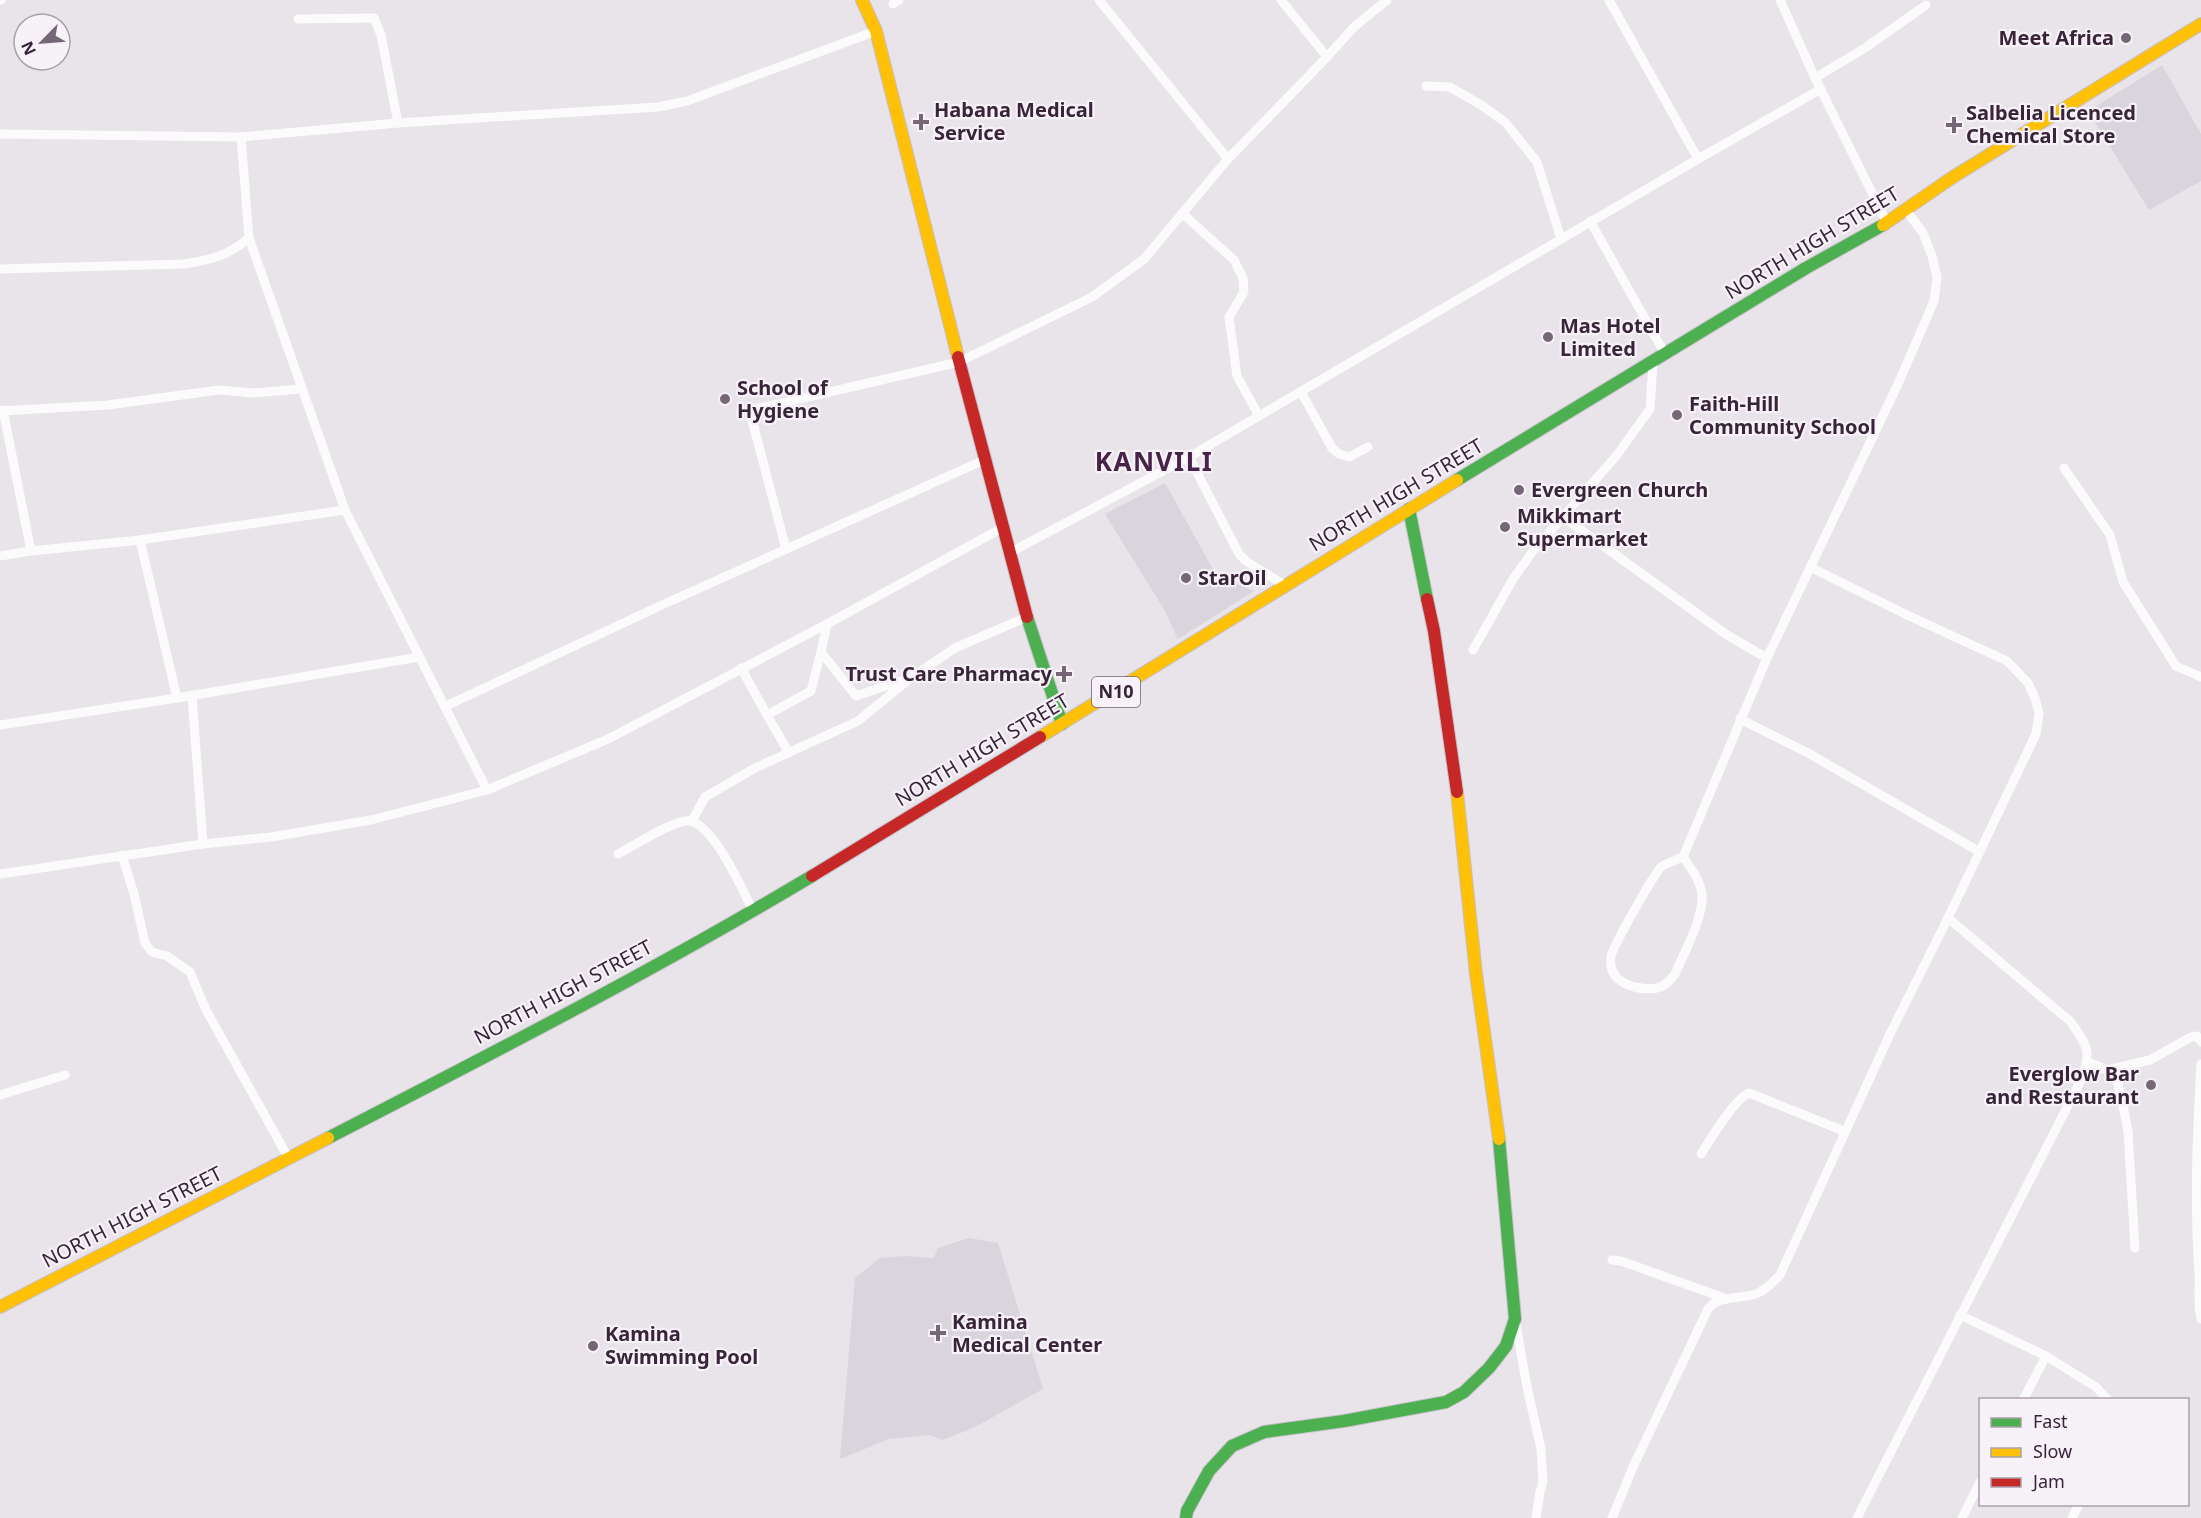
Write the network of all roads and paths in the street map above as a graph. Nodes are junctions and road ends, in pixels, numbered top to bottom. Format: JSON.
{"nodes":[{"id":1,"x":862,"y":0,"type":"edge"},
{"id":2,"x":1099,"y":0,"type":"edge"},
{"id":3,"x":1281,"y":0,"type":"edge"},
{"id":4,"x":1387,"y":0,"type":"edge"},
{"id":5,"x":1609,"y":0,"type":"edge"},
{"id":6,"x":1780,"y":0,"type":"edge"},
{"id":7,"x":1926,"y":6,"type":"dead end"},
{"id":8,"x":298,"y":19,"type":"dead end"},
{"id":9,"x":2201,"y":24,"type":"edge"},
{"id":10,"x":876,"y":31,"type":"junction"},
{"id":11,"x":1327,"y":57,"type":"junction"},
{"id":12,"x":1815,"y":78,"type":"junction"},
{"id":13,"x":1426,"y":86,"type":"dead end"},
{"id":14,"x":1821,"y":89,"type":"junction"},
{"id":15,"x":398,"y":123,"type":"junction"},
{"id":16,"x":0,"y":134,"type":"edge"},
{"id":17,"x":241,"y":137,"type":"junction"},
{"id":18,"x":1228,"y":159,"type":"junction"},
{"id":19,"x":1698,"y":159,"type":"junction"},
{"id":20,"x":1906,"y":210,"type":"junction"},
{"id":21,"x":1183,"y":214,"type":"junction"},
{"id":22,"x":1590,"y":221,"type":"junction"},
{"id":23,"x":1887,"y":223,"type":"junction"},
{"id":24,"x":249,"y":238,"type":"junction"},
{"id":25,"x":1562,"y":239,"type":"junction"},
{"id":26,"x":0,"y":268,"type":"edge"},
{"id":27,"x":1665,"y":354,"type":"junction"},
{"id":28,"x":959,"y":362,"type":"junction"},
{"id":29,"x":1653,"y":363,"type":"junction"},
{"id":30,"x":301,"y":389,"type":"junction"},
{"id":31,"x":1301,"y":392,"type":"junction"},
{"id":32,"x":1,"y":410,"type":"edge"},
{"id":33,"x":1259,"y":416,"type":"junction"},
{"id":34,"x":1368,"y":447,"type":"dead end"},
{"id":35,"x":1189,"y":457,"type":"junction"},
{"id":36,"x":984,"y":460,"type":"junction"},
{"id":37,"x":2064,"y":468,"type":"dead end"},
{"id":38,"x":1408,"y":509,"type":"junction"},
{"id":39,"x":345,"y":510,"type":"junction"},
{"id":40,"x":1563,"y":517,"type":"junction"},
{"id":41,"x":1004,"y":527,"type":"junction"},
{"id":42,"x":140,"y":540,"type":"junction"},
{"id":43,"x":786,"y":549,"type":"junction"},
{"id":44,"x":31,"y":551,"type":"junction"},
{"id":45,"x":1011,"y":552,"type":"junction"},
{"id":46,"x":0,"y":556,"type":"edge"},
{"id":47,"x":1810,"y":567,"type":"junction"},
{"id":48,"x":1286,"y":586,"type":"junction"},
{"id":49,"x":1027,"y":617,"type":"junction"},
{"id":50,"x":827,"y":624,"type":"junction"},
{"id":51,"x":1473,"y":650,"type":"dead end"},
{"id":52,"x":821,"y":652,"type":"junction"},
{"id":53,"x":419,"y":657,"type":"junction"},
{"id":54,"x":1767,"y":658,"type":"junction"},
{"id":55,"x":741,"y":668,"type":"junction"},
{"id":56,"x":912,"y":677,"type":"junction"},
{"id":57,"x":2201,"y":677,"type":"edge"},
{"id":58,"x":192,"y":695,"type":"junction"},
{"id":59,"x":177,"y":698,"type":"junction"},
{"id":60,"x":446,"y":706,"type":"junction"},
{"id":61,"x":767,"y":715,"type":"junction"},
{"id":62,"x":1740,"y":719,"type":"junction"},
{"id":63,"x":0,"y":724,"type":"edge"},
{"id":64,"x":1062,"y":724,"type":"junction"},
{"id":65,"x":789,"y":753,"type":"junction"},
{"id":66,"x":487,"y":790,"type":"junction"},
{"id":67,"x":692,"y":821,"type":"junction"},
{"id":68,"x":203,"y":844,"type":"junction"},
{"id":69,"x":1980,"y":852,"type":"junction"},
{"id":70,"x":618,"y":854,"type":"dead end"},
{"id":71,"x":122,"y":855,"type":"junction"},
{"id":72,"x":1683,"y":857,"type":"junction"},
{"id":73,"x":0,"y":874,"type":"edge"},
{"id":74,"x":753,"y":911,"type":"junction"},
{"id":75,"x":1948,"y":918,"type":"junction"},
{"id":76,"x":2201,"y":1042,"type":"edge"},
{"id":77,"x":2088,"y":1062,"type":"junction"},
{"id":78,"x":2201,"y":1064,"type":"edge"},
{"id":79,"x":2107,"y":1070,"type":"junction"},
{"id":80,"x":65,"y":1075,"type":"dead end"},
{"id":81,"x":0,"y":1095,"type":"edge"},
{"id":82,"x":1844,"y":1131,"type":"junction"},
{"id":83,"x":1701,"y":1154,"type":"dead end"},
{"id":84,"x":289,"y":1159,"type":"junction"},
{"id":85,"x":2135,"y":1248,"type":"dead end"},
{"id":86,"x":1612,"y":1260,"type":"dead end"},
{"id":87,"x":2200,"y":1277,"type":"edge"},
{"id":88,"x":1727,"y":1299,"type":"junction"},
{"id":89,"x":0,"y":1307,"type":"edge"},
{"id":90,"x":1960,"y":1315,"type":"junction"},
{"id":91,"x":1515,"y":1319,"type":"junction"},
{"id":92,"x":2201,"y":1319,"type":"edge"},
{"id":93,"x":2046,"y":1356,"type":"junction"},
{"id":94,"x":2024,"y":1398,"type":"edge"},
{"id":95,"x":2106,"y":1398,"type":"edge"},
{"id":96,"x":1979,"y":1484,"type":"edge"},
{"id":97,"x":1186,"y":1518,"type":"edge"},
{"id":98,"x":1536,"y":1518,"type":"edge"},
{"id":99,"x":1612,"y":1518,"type":"edge"},
{"id":100,"x":1857,"y":1518,"type":"edge"},
{"id":101,"x":1962,"y":1518,"type":"edge"}],
"edges":[{"from":1,"to":10,"type":"main road"},
{"from":2,"to":18,"type":"street"},
{"from":3,"to":11,"type":"street"},
{"from":4,"to":11,"type":"street"},
{"from":5,"to":19,"type":"street"},
{"from":6,"to":12,"type":"street"},
{"from":7,"to":12,"type":"street"},
{"from":8,"to":15,"type":"street"},
{"from":9,"to":20,"type":"main road","name":"NORTH HIGH STREET","number":"N10"},
{"from":10,"to":15,"type":"street"},
{"from":10,"to":28,"type":"main road"},
{"from":11,"to":18,"type":"street"},
{"from":12,"to":14,"type":"street"},
{"from":13,"to":25,"type":"street"},
{"from":14,"to":19,"type":"street"},
{"from":14,"to":23,"type":"street"},
{"from":15,"to":17,"type":"street"},
{"from":16,"to":17,"type":"street"},
{"from":17,"to":24,"type":"street"},
{"from":18,"to":21,"type":"street"},
{"from":19,"to":22,"type":"street"},
{"from":20,"to":23,"type":"main road","name":"NORTH HIGH STREET","number":"N10"},
{"from":20,"to":47,"type":"street"},
{"from":21,"to":28,"type":"street"},
{"from":21,"to":33,"type":"street"},
{"from":22,"to":25,"type":"street"},
{"from":22,"to":27,"type":"street"},
{"from":23,"to":27,"type":"main road","name":"NORTH HIGH STREET","number":"N10"},
{"from":24,"to":26,"type":"street"},
{"from":24,"to":30,"type":"street"},
{"from":25,"to":31,"type":"street"},
{"from":27,"to":29,"type":"main road","name":"NORTH HIGH STREET","number":"N10"},
{"from":28,"to":36,"type":"main road"},
{"from":28,"to":43,"type":"street"},
{"from":29,"to":38,"type":"main road","name":"NORTH HIGH STREET","number":"N10"},
{"from":29,"to":40,"type":"street"},
{"from":30,"to":32,"type":"street"},
{"from":30,"to":39,"type":"street"},
{"from":31,"to":33,"type":"street"},
{"from":31,"to":34,"type":"street"},
{"from":32,"to":44,"type":"street"},
{"from":33,"to":35,"type":"street"},
{"from":35,"to":45,"type":"street"},
{"from":35,"to":48,"type":"street"},
{"from":36,"to":41,"type":"main road"},
{"from":36,"to":43,"type":"street"},
{"from":37,"to":57,"type":"street"},
{"from":38,"to":48,"type":"main road","name":"NORTH HIGH STREET","number":"N10"},
{"from":38,"to":91,"type":"main road"},
{"from":39,"to":42,"type":"street"},
{"from":39,"to":53,"type":"street"},
{"from":40,"to":51,"type":"street"},
{"from":40,"to":54,"type":"street"},
{"from":41,"to":45,"type":"main road"},
{"from":41,"to":50,"type":"street"},
{"from":42,"to":44,"type":"street"},
{"from":42,"to":59,"type":"street"},
{"from":43,"to":60,"type":"street"},
{"from":44,"to":46,"type":"street"},
{"from":45,"to":49,"type":"main road"},
{"from":47,"to":54,"type":"street"},
{"from":47,"to":69,"type":"street"},
{"from":48,"to":64,"type":"main road","name":"NORTH HIGH STREET","number":"N10"},
{"from":49,"to":56,"type":"street"},
{"from":49,"to":64,"type":"main road"},
{"from":50,"to":52,"type":"street"},
{"from":50,"to":55,"type":"street"},
{"from":52,"to":56,"type":"street"},
{"from":52,"to":61,"type":"street"},
{"from":53,"to":58,"type":"street"},
{"from":53,"to":60,"type":"street"},
{"from":54,"to":62,"type":"street"},
{"from":55,"to":61,"type":"street"},
{"from":55,"to":66,"type":"street"},
{"from":56,"to":65,"type":"street"},
{"from":58,"to":59,"type":"street"},
{"from":58,"to":68,"type":"street"},
{"from":59,"to":63,"type":"street"},
{"from":60,"to":66,"type":"street"},
{"from":61,"to":65,"type":"street"},
{"from":62,"to":69,"type":"street"},
{"from":62,"to":72,"type":"street"},
{"from":64,"to":74,"type":"main road","name":"NORTH HIGH STREET","number":"N10"},
{"from":65,"to":67,"type":"street"},
{"from":66,"to":68,"type":"street"},
{"from":67,"to":70,"type":"street"},
{"from":67,"to":74,"type":"street"},
{"from":68,"to":71,"type":"street"},
{"from":69,"to":75,"type":"street"},
{"from":71,"to":73,"type":"street"},
{"from":71,"to":84,"type":"street"},
{"from":72,"to":72,"type":"street"},
{"from":74,"to":84,"type":"main road","name":"NORTH HIGH STREET","number":"N10"},
{"from":75,"to":77,"type":"street"},
{"from":75,"to":82,"type":"street"},
{"from":76,"to":79,"type":"street"},
{"from":77,"to":79,"type":"street"},
{"from":77,"to":90,"type":"street"},
{"from":78,"to":87,"type":"street"},
{"from":79,"to":85,"type":"street"},
{"from":80,"to":81,"type":"street"},
{"from":82,"to":83,"type":"street"},
{"from":82,"to":88,"type":"street"},
{"from":84,"to":89,"type":"main road","name":"NORTH HIGH STREET","number":"N10"},
{"from":86,"to":88,"type":"street"},
{"from":87,"to":92,"type":"street"},
{"from":88,"to":99,"type":"street"},
{"from":90,"to":93,"type":"street"},
{"from":90,"to":100,"type":"street"},
{"from":91,"to":97,"type":"main road"},
{"from":91,"to":98,"type":"street"},
{"from":93,"to":94,"type":"street"},
{"from":93,"to":95,"type":"street"},
{"from":96,"to":101,"type":"street"}]}
